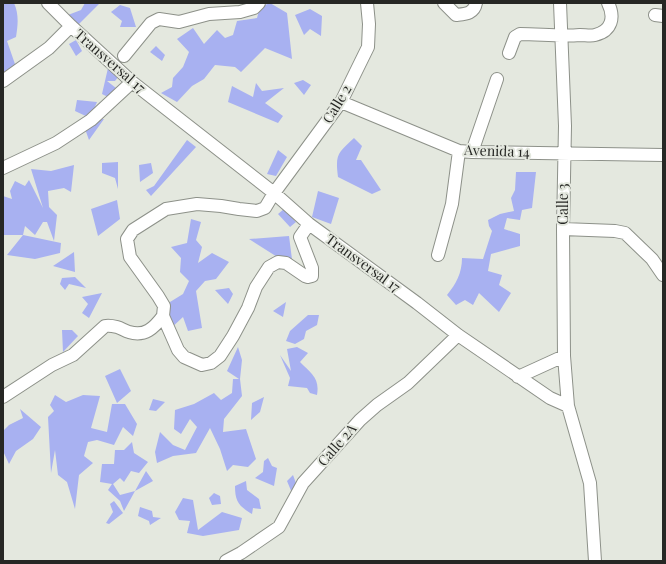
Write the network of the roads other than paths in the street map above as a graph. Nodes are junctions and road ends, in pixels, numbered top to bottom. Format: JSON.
{"nodes":[{"id":1,"x":259,"y":3,"type":"edge"},
{"id":2,"x":367,"y":3,"type":"edge"},
{"id":3,"x":444,"y":3,"type":"edge"},
{"id":4,"x":476,"y":3,"type":"edge"},
{"id":5,"x":560,"y":3,"type":"edge"},
{"id":6,"x":608,"y":3,"type":"edge"},
{"id":7,"x":54,"y":4,"type":"edge"},
{"id":8,"x":71,"y":26,"type":"junction"},
{"id":9,"x":562,"y":36,"type":"junction"},
{"id":10,"x":509,"y":53,"type":"dead end"},
{"id":11,"x":124,"y":56,"type":"dead end"},
{"id":12,"x":498,"y":79,"type":"dead end"},
{"id":13,"x":3,"y":81,"type":"edge"},
{"id":14,"x":132,"y":82,"type":"junction"},
{"id":15,"x":341,"y":102,"type":"junction"},
{"id":16,"x":466,"y":152,"type":"junction"},
{"id":17,"x":564,"y":153,"type":"junction"},
{"id":18,"x":663,"y":155,"type":"edge"},
{"id":19,"x":3,"y":168,"type":"edge"},
{"id":20,"x":274,"y":193,"type":"junction"},
{"id":21,"x":309,"y":224,"type":"junction"},
{"id":22,"x":563,"y":229,"type":"junction"},
{"id":23,"x":438,"y":255,"type":"dead end"},
{"id":24,"x":663,"y":275,"type":"edge"},
{"id":25,"x":163,"y":316,"type":"junction"},
{"id":26,"x":458,"y":335,"type":"junction"},
{"id":27,"x":564,"y":356,"type":"junction"},
{"id":28,"x":518,"y":377,"type":"junction"},
{"id":29,"x":3,"y":398,"type":"edge"},
{"id":30,"x":568,"y":406,"type":"junction"},
{"id":31,"x":226,"y":561,"type":"edge"},
{"id":32,"x":595,"y":561,"type":"edge"}],
"edges":[{"from":1,"to":11,"type":"street"},
{"from":2,"to":15,"type":"street","name":"Calle 2"},
{"from":3,"to":4,"type":"street"},
{"from":5,"to":9,"type":"street","name":"Calle 3"},
{"from":6,"to":9,"type":"street"},
{"from":7,"to":8,"type":"street","name":"Transversal 17"},
{"from":8,"to":13,"type":"street"},
{"from":8,"to":14,"type":"street","name":"Transversal 17"},
{"from":9,"to":10,"type":"street"},
{"from":9,"to":17,"type":"street","name":"Calle 3"},
{"from":12,"to":16,"type":"street"},
{"from":14,"to":19,"type":"street"},
{"from":14,"to":20,"type":"street","name":"Transversal 17"},
{"from":15,"to":16,"type":"street","name":"Avenida 14"},
{"from":15,"to":20,"type":"street","name":"Calle 2"},
{"from":16,"to":17,"type":"street","name":"Avenida 14"},
{"from":16,"to":23,"type":"street"},
{"from":17,"to":18,"type":"street","name":"Avenida 14"},
{"from":17,"to":22,"type":"street","name":"Calle 3"},
{"from":20,"to":21,"type":"street","name":"Transversal 17"},
{"from":20,"to":25,"type":"street","name":"Calle 2"},
{"from":21,"to":25,"type":"street","name":"Calle 2"},
{"from":21,"to":26,"type":"street","name":"Transversal 17"},
{"from":22,"to":24,"type":"street"},
{"from":22,"to":27,"type":"street","name":"Calle 3"},
{"from":25,"to":29,"type":"street"},
{"from":26,"to":28,"type":"street","name":"Transversal 17"},
{"from":26,"to":31,"type":"street","name":"Calle 2A"},
{"from":27,"to":28,"type":"street"},
{"from":27,"to":30,"type":"street","name":"Calle 3"},
{"from":28,"to":30,"type":"street","name":"Transversal 17"},
{"from":30,"to":32,"type":"street"}]}
